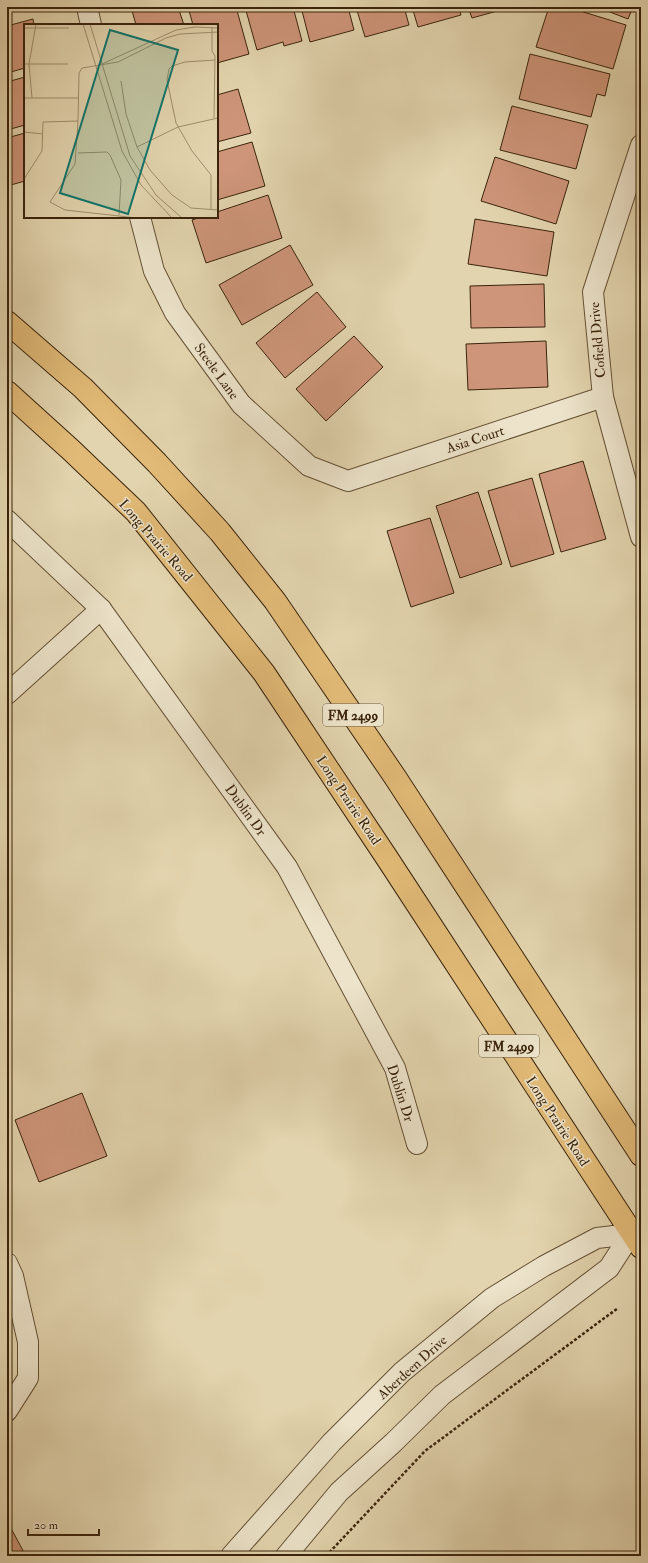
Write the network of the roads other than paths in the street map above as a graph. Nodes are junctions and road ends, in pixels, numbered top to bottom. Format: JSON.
{"nodes":[{"id":1,"x":86,"y":7,"type":"edge"},
{"id":2,"x":91,"y":24,"type":"edge"},
{"id":3,"x":641,"y":145,"type":"edge"},
{"id":4,"x":140,"y":218,"type":"edge"},
{"id":5,"x":7,"y":322,"type":"edge"},
{"id":6,"x":7,"y":392,"type":"edge"},
{"id":7,"x":603,"y":397,"type":"junction"},
{"id":8,"x":348,"y":481,"type":"joint"},
{"id":9,"x":7,"y":520,"type":"edge"},
{"id":10,"x":641,"y":537,"type":"edge"},
{"id":11,"x":101,"y":609,"type":"junction"},
{"id":12,"x":7,"y":694,"type":"edge"},
{"id":13,"x":417,"y":1144,"type":"dead end"},
{"id":14,"x":641,"y":1155,"type":"edge"},
{"id":15,"x":638,"y":1236,"type":"edge"},
{"id":16,"x":7,"y":1263,"type":"edge"},
{"id":17,"x":7,"y":1411,"type":"edge"},
{"id":18,"x":231,"y":1556,"type":"edge"},
{"id":19,"x":286,"y":1556,"type":"edge"}],
"edges":[{"from":1,"to":2,"type":"street"},
{"from":3,"to":7,"type":"street","name":"Cofield Drive"},
{"from":4,"to":8,"type":"street","name":"Steele Lane"},
{"from":5,"to":14,"type":"main road","number":"FM 2499"},
{"from":6,"to":15,"type":"main road","name":"Long Prairie Road","number":"FM 2499"},
{"from":7,"to":8,"type":"street","name":"Asia Court"},
{"from":7,"to":10,"type":"street","name":"Cofield Drive"},
{"from":9,"to":11,"type":"street","name":"Dublin Dr"},
{"from":11,"to":12,"type":"street"},
{"from":11,"to":13,"type":"street","name":"Dublin Dr"},
{"from":15,"to":18,"type":"street","name":"Aberdeen Drive"},
{"from":15,"to":19,"type":"street"},
{"from":16,"to":17,"type":"street"}]}
